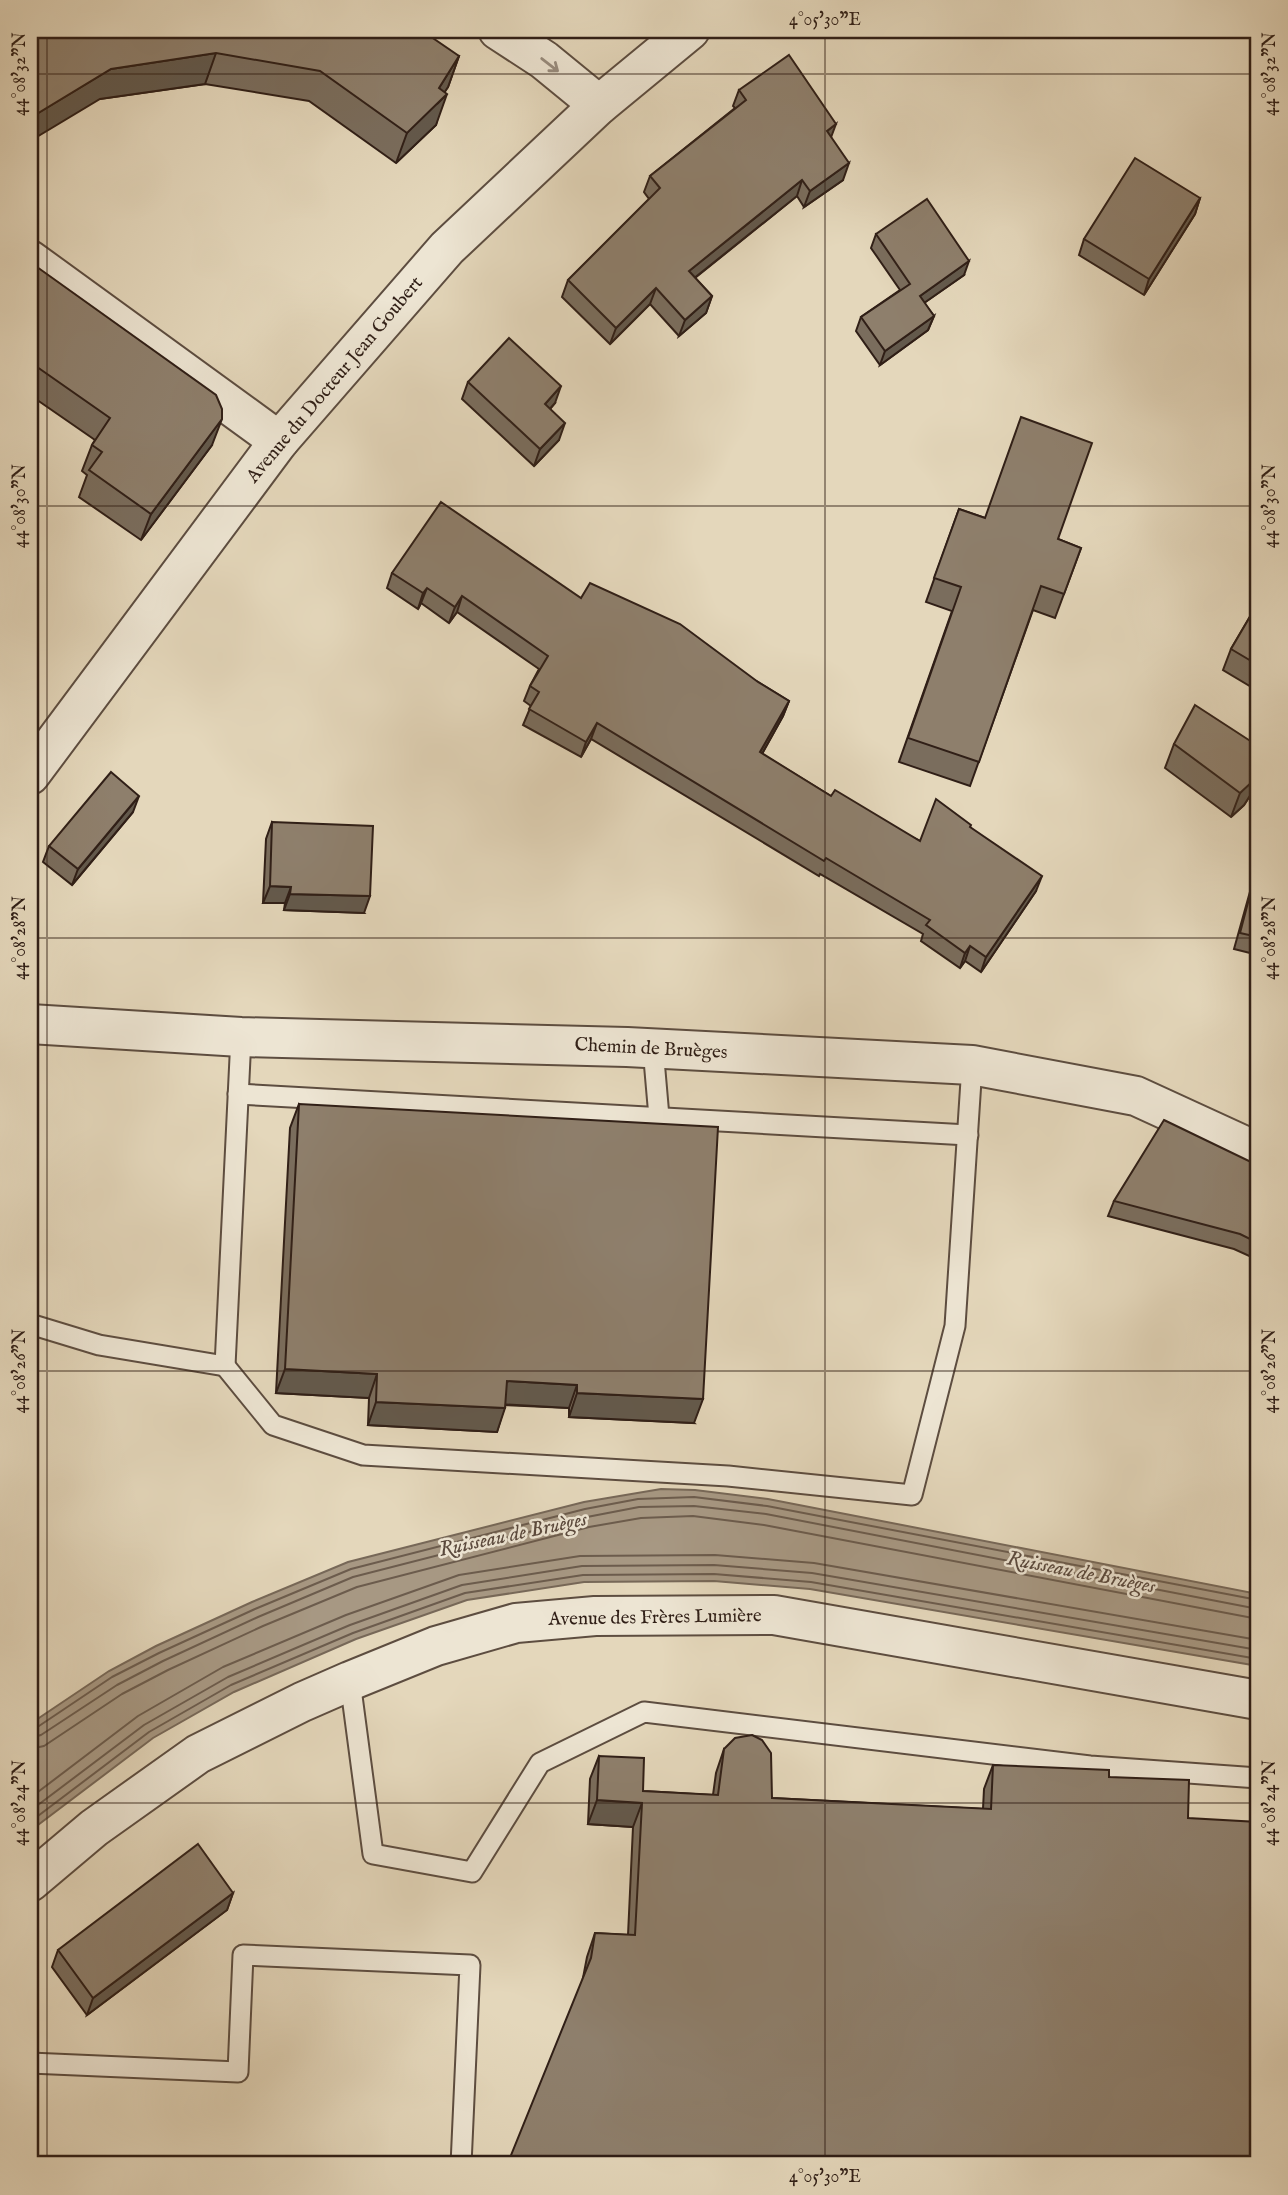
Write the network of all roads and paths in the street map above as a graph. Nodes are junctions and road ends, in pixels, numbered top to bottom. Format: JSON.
{"nodes":[{"id":1,"x":498,"y":30,"type":"edge"},
{"id":2,"x":690,"y":30,"type":"edge"},
{"id":3,"x":599,"y":104,"type":"junction"},
{"id":4,"x":30,"y":260,"type":"edge"},
{"id":5,"x":279,"y":441,"type":"junction"},
{"id":6,"x":30,"y":775,"type":"edge"},
{"id":7,"x":30,"y":1024,"type":"edge"},
{"id":8,"x":240,"y":1037,"type":"junction"},
{"id":9,"x":653,"y":1048,"type":"junction"},
{"id":10,"x":972,"y":1065,"type":"junction"},
{"id":11,"x":238,"y":1094,"type":"junction"},
{"id":12,"x":659,"y":1117,"type":"junction"},
{"id":13,"x":968,"y":1135,"type":"junction"},
{"id":14,"x":1258,"y":1152,"type":"edge"},
{"id":15,"x":30,"y":1324,"type":"edge"},
{"id":16,"x":225,"y":1366,"type":"junction"},
{"id":17,"x":350,"y":1681,"type":"junction"},
{"id":18,"x":1258,"y":1700,"type":"edge"},
{"id":19,"x":1258,"y":1778,"type":"edge"},
{"id":20,"x":30,"y":1882,"type":"edge"},
{"id":21,"x":30,"y":2063,"type":"edge"},
{"id":22,"x":461,"y":2165,"type":"edge"}],
"edges":[{"from":1,"to":3,"type":"street","one_way":true},
{"from":2,"to":3,"type":"street","name":"Avenue du Docteur Jean Goubert"},
{"from":3,"to":5,"type":"street","name":"Avenue du Docteur Jean Goubert"},
{"from":4,"to":5,"type":"street"},
{"from":5,"to":6,"type":"street","name":"Avenue du Docteur Jean Goubert"},
{"from":7,"to":8,"type":"street","name":"Chemin de Bruèges"},
{"from":8,"to":9,"type":"street","name":"Chemin de Bruèges"},
{"from":8,"to":11,"type":"lane"},
{"from":9,"to":10,"type":"street","name":"Chemin de Bruèges"},
{"from":9,"to":12,"type":"lane"},
{"from":10,"to":13,"type":"lane"},
{"from":10,"to":14,"type":"street","name":"Chemin de Bruèges"},
{"from":11,"to":12,"type":"lane"},
{"from":11,"to":16,"type":"lane"},
{"from":12,"to":13,"type":"lane"},
{"from":13,"to":16,"type":"lane"},
{"from":15,"to":16,"type":"lane"},
{"from":17,"to":18,"type":"street","name":"Avenue des Frères Lumière"},
{"from":17,"to":19,"type":"lane"},
{"from":17,"to":20,"type":"street","name":"Avenue des Frères Lumière"},
{"from":21,"to":22,"type":"lane"}]}
